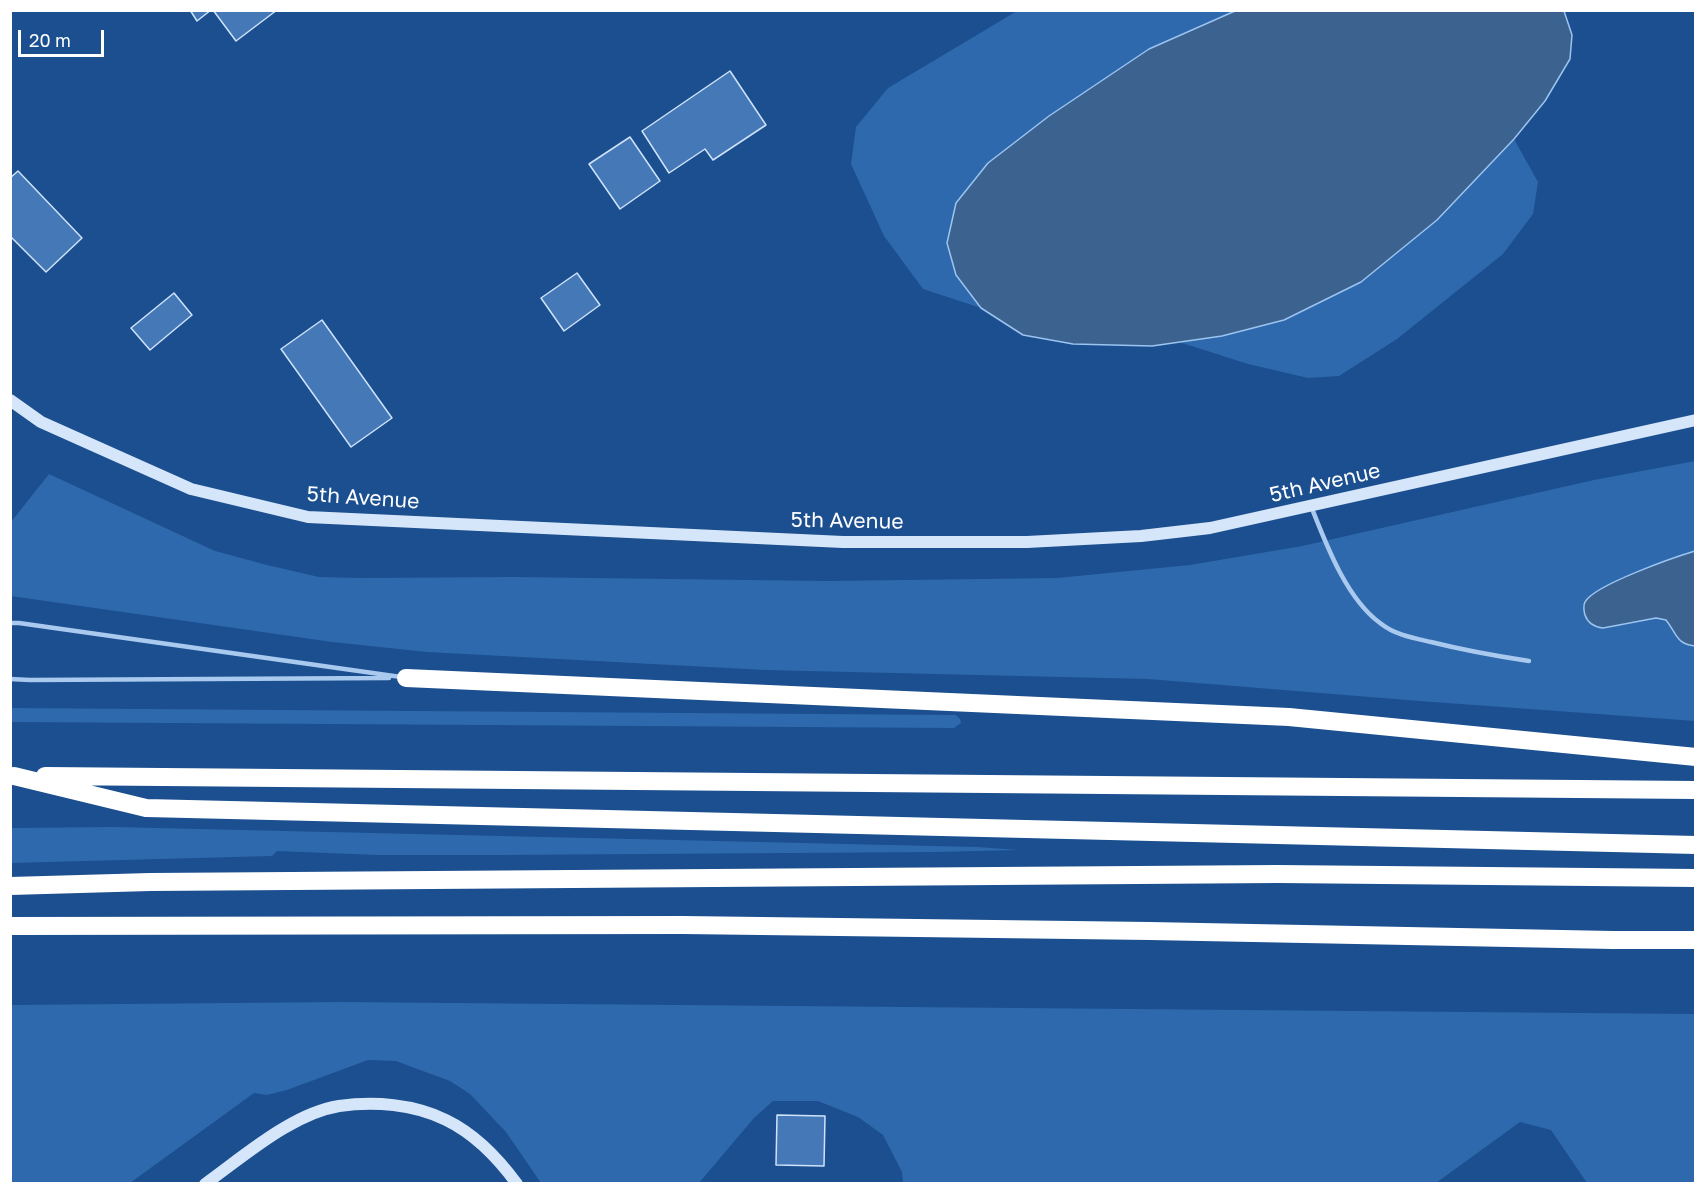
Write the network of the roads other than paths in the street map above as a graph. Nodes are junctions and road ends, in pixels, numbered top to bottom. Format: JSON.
{"nodes":[{"id":1,"x":10,"y":400,"type":"edge"},
{"id":2,"x":1695,"y":420,"type":"edge"},
{"id":3,"x":1311,"y":506,"type":"junction"},
{"id":4,"x":10,"y":623,"type":"edge"},
{"id":5,"x":1529,"y":661,"type":"dead end"},
{"id":6,"x":406,"y":678,"type":"junction"},
{"id":7,"x":10,"y":679,"type":"edge"},
{"id":8,"x":1695,"y":757,"type":"edge"},
{"id":9,"x":12,"y":776,"type":"edge"},
{"id":10,"x":1695,"y":790,"type":"edge"},
{"id":11,"x":1695,"y":845,"type":"edge"},
{"id":12,"x":1695,"y":878,"type":"edge"},
{"id":13,"x":10,"y":886,"type":"edge"},
{"id":14,"x":10,"y":926,"type":"edge"},
{"id":15,"x":1695,"y":940,"type":"edge"},
{"id":16,"x":205,"y":1184,"type":"edge"},
{"id":17,"x":517,"y":1184,"type":"edge"}],
"edges":[{"from":1,"to":3,"type":"street","name":"5th Avenue"},
{"from":2,"to":3,"type":"street","name":"5th Avenue"},
{"from":3,"to":5,"type":"lane"},
{"from":4,"to":6,"type":"lane"},
{"from":6,"to":7,"type":"lane"},
{"from":6,"to":8,"type":"highway"},
{"from":9,"to":10,"type":"highway"},
{"from":9,"to":11,"type":"highway"},
{"from":12,"to":13,"type":"highway"},
{"from":14,"to":15,"type":"highway"},
{"from":16,"to":17,"type":"street"}]}
